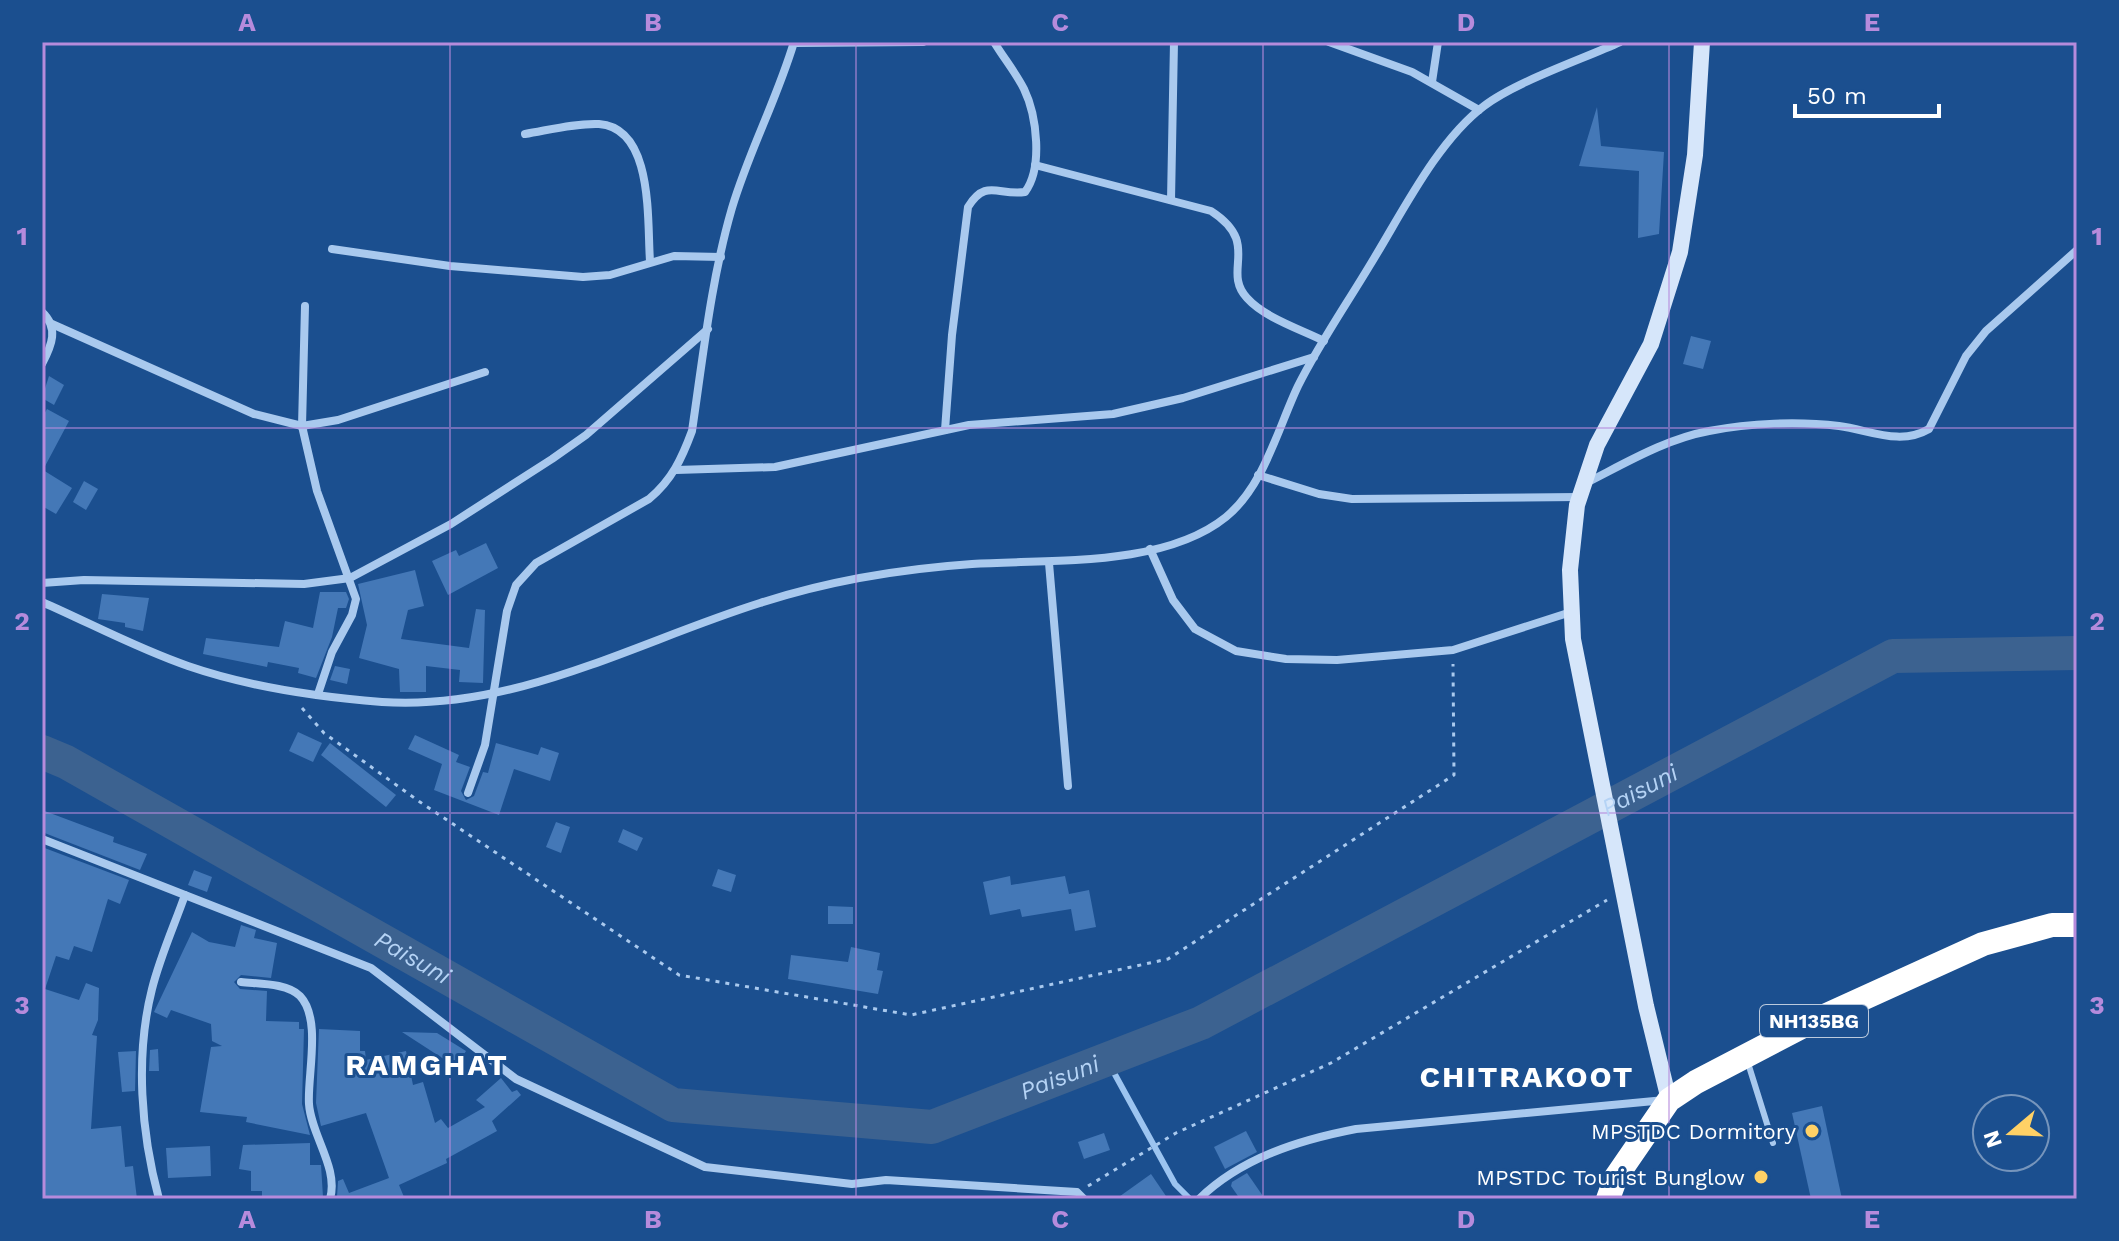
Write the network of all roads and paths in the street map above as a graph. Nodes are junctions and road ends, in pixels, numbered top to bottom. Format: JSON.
{"nodes":[{"id":1,"x":923,"y":42,"type":"edge"},
{"id":2,"x":994,"y":42,"type":"edge"},
{"id":3,"x":1174,"y":42,"type":"edge"},
{"id":4,"x":1329,"y":42,"type":"edge"},
{"id":5,"x":1438,"y":42,"type":"edge"},
{"id":6,"x":1620,"y":42,"type":"edge"},
{"id":7,"x":1702,"y":42,"type":"edge"},
{"id":8,"x":794,"y":43,"type":"edge"},
{"id":9,"x":1356,"y":46,"type":"edge"},
{"id":10,"x":1432,"y":82,"type":"junction"},
{"id":11,"x":1479,"y":110,"type":"junction"},
{"id":12,"x":525,"y":134,"type":"dead end"},
{"id":13,"x":1035,"y":165,"type":"junction"},
{"id":14,"x":1171,"y":200,"type":"junction"},
{"id":15,"x":332,"y":249,"type":"dead end"},
{"id":16,"x":2077,"y":250,"type":"edge"},
{"id":17,"x":721,"y":257,"type":"junction"},
{"id":18,"x":650,"y":261,"type":"junction"},
{"id":19,"x":305,"y":306,"type":"dead end"},
{"id":20,"x":42,"y":312,"type":"edge"},
{"id":21,"x":52,"y":324,"type":"junction"},
{"id":22,"x":708,"y":329,"type":"junction"},
{"id":23,"x":1324,"y":341,"type":"junction"},
{"id":24,"x":1314,"y":356,"type":"junction"},
{"id":25,"x":42,"y":364,"type":"edge"},
{"id":26,"x":485,"y":372,"type":"dead end"},
{"id":27,"x":302,"y":426,"type":"junction"},
{"id":28,"x":945,"y":430,"type":"junction"},
{"id":29,"x":676,"y":470,"type":"junction"},
{"id":30,"x":1258,"y":475,"type":"junction"},
{"id":31,"x":1582,"y":490,"type":"junction"},
{"id":32,"x":1150,"y":549,"type":"junction"},
{"id":33,"x":1049,"y":563,"type":"junction"},
{"id":34,"x":350,"y":578,"type":"junction"},
{"id":35,"x":42,"y":583,"type":"edge"},
{"id":36,"x":42,"y":602,"type":"edge"},
{"id":37,"x":1571,"y":612,"type":"junction"},
{"id":38,"x":1453,"y":650,"type":"junction"},
{"id":39,"x":287,"y":690,"type":"junction"},
{"id":40,"x":318,"y":694,"type":"junction"},
{"id":41,"x":492,"y":694,"type":"junction"},
{"id":42,"x":1068,"y":786,"type":"dead end"},
{"id":43,"x":468,"y":793,"type":"dead end"},
{"id":44,"x":42,"y":839,"type":"edge"},
{"id":45,"x":185,"y":895,"type":"junction"},
{"id":46,"x":1607,"y":900,"type":"dead end"},
{"id":47,"x":2077,"y":925,"type":"edge"},
{"id":48,"x":241,"y":982,"type":"dead end"},
{"id":49,"x":1746,"y":1056,"type":"junction"},
{"id":50,"x":1669,"y":1100,"type":"junction"},
{"id":51,"x":1773,"y":1143,"type":"dead end"},
{"id":52,"x":1081,"y":1196,"type":"edge"},
{"id":53,"x":159,"y":1199,"type":"edge"},
{"id":54,"x":330,"y":1199,"type":"edge"},
{"id":55,"x":1199,"y":1199,"type":"edge"},
{"id":56,"x":1608,"y":1199,"type":"edge"}],
"edges":[{"from":1,"to":8,"type":"street"},
{"from":2,"to":13,"type":"street"},
{"from":3,"to":14,"type":"street"},
{"from":4,"to":9,"type":"street"},
{"from":5,"to":10,"type":"street"},
{"from":6,"to":11,"type":"street"},
{"from":7,"to":31,"type":"street"},
{"from":8,"to":17,"type":"street"},
{"from":9,"to":10,"type":"street"},
{"from":10,"to":11,"type":"street"},
{"from":11,"to":23,"type":"street"},
{"from":12,"to":18,"type":"street"},
{"from":13,"to":14,"type":"street"},
{"from":13,"to":28,"type":"street"},
{"from":14,"to":23,"type":"street"},
{"from":15,"to":18,"type":"street"},
{"from":16,"to":31,"type":"street"},
{"from":17,"to":18,"type":"street"},
{"from":17,"to":22,"type":"street"},
{"from":19,"to":27,"type":"street"},
{"from":20,"to":21,"type":"street"},
{"from":21,"to":25,"type":"street"},
{"from":21,"to":27,"type":"street"},
{"from":22,"to":29,"type":"street"},
{"from":22,"to":34,"type":"street"},
{"from":23,"to":24,"type":"street"},
{"from":24,"to":28,"type":"street"},
{"from":24,"to":30,"type":"street"},
{"from":26,"to":27,"type":"street"},
{"from":27,"to":34,"type":"street"},
{"from":28,"to":29,"type":"street"},
{"from":29,"to":41,"type":"street"},
{"from":30,"to":31,"type":"street"},
{"from":30,"to":32,"type":"street"},
{"from":31,"to":37,"type":"street"},
{"from":32,"to":33,"type":"street"},
{"from":32,"to":38,"type":"street"},
{"from":33,"to":41,"type":"street"},
{"from":33,"to":42,"type":"street"},
{"from":34,"to":35,"type":"street"},
{"from":34,"to":40,"type":"street"},
{"from":36,"to":39,"type":"street"},
{"from":37,"to":38,"type":"street"},
{"from":37,"to":50,"type":"street"},
{"from":38,"to":39,"type":"path"},
{"from":39,"to":40,"type":"street"},
{"from":40,"to":41,"type":"street"},
{"from":41,"to":43,"type":"street"},
{"from":44,"to":45,"type":"street"},
{"from":45,"to":52,"type":"street"},
{"from":45,"to":53,"type":"street"},
{"from":46,"to":52,"type":"path"},
{"from":47,"to":49,"type":"highway","number":"NH135BG"},
{"from":48,"to":54,"type":"street"},
{"from":49,"to":50,"type":"highway","number":"NH135BG"},
{"from":49,"to":51,"type":"lane"},
{"from":50,"to":55,"type":"street"},
{"from":50,"to":56,"type":"highway","number":"NH135BG"}]}
